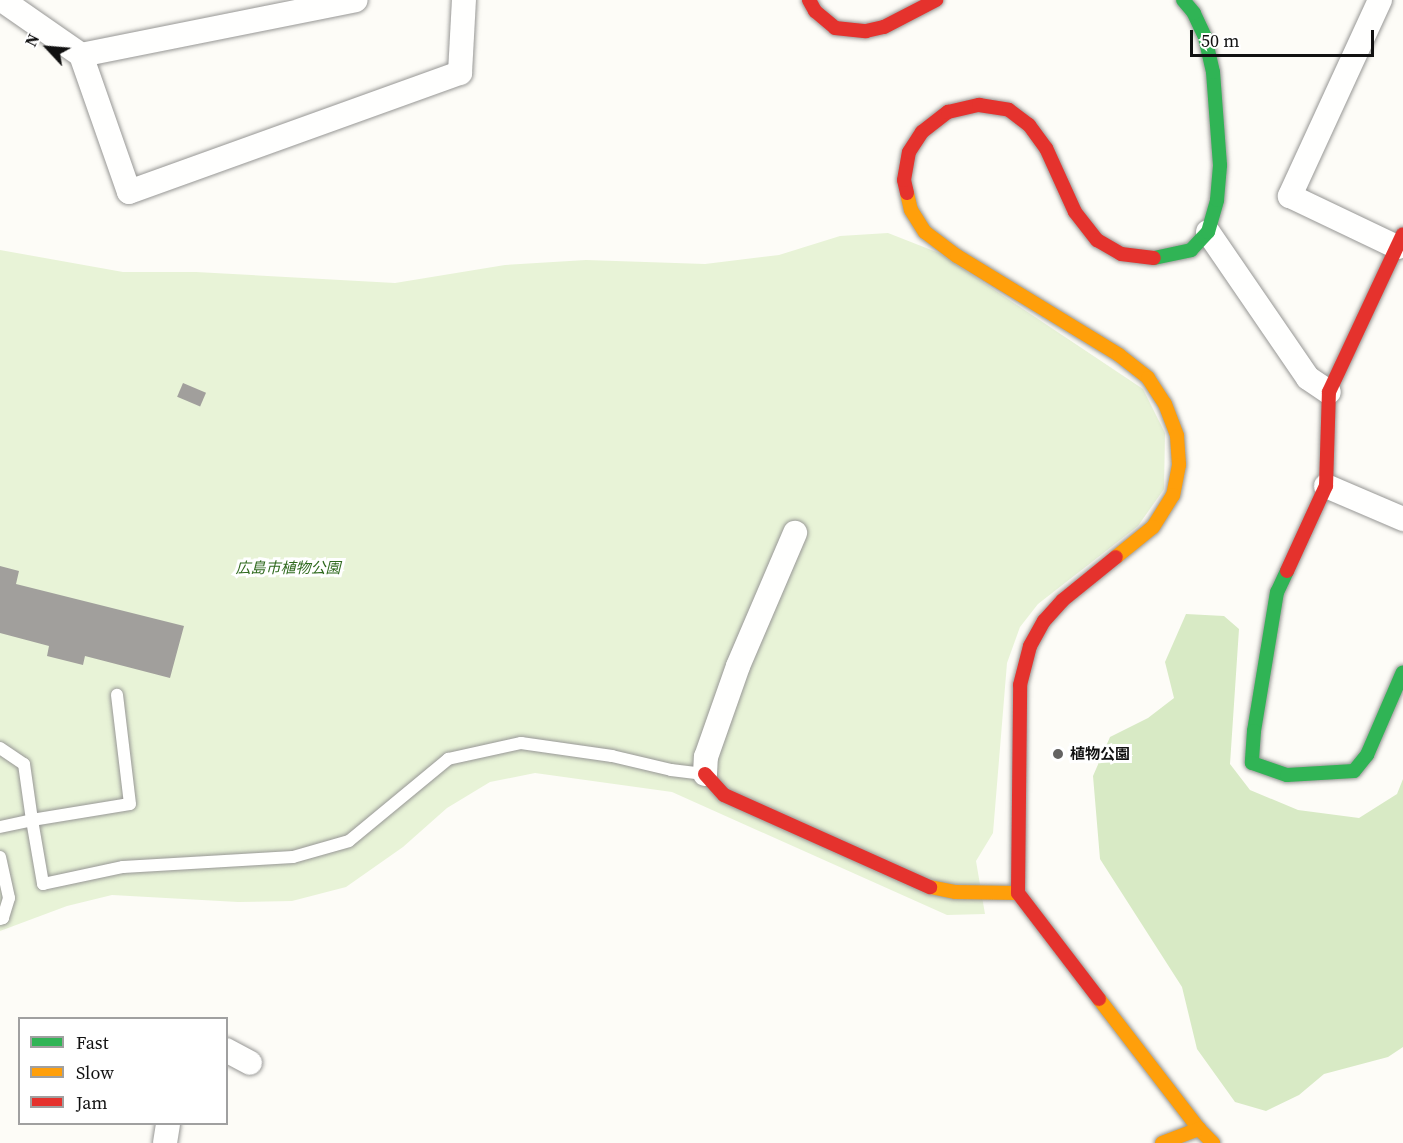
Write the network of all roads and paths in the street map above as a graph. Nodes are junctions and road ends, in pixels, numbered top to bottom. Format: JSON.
{"nodes":[{"id":1,"x":2,"y":0,"type":"edge"},
{"id":2,"x":356,"y":0,"type":"edge"},
{"id":3,"x":464,"y":0,"type":"edge"},
{"id":4,"x":809,"y":0,"type":"edge"},
{"id":5,"x":936,"y":0,"type":"edge"},
{"id":6,"x":1183,"y":0,"type":"edge"},
{"id":7,"x":1380,"y":0,"type":"edge"},
{"id":8,"x":81,"y":56,"type":"junction"},
{"id":9,"x":1208,"y":232,"type":"junction"},
{"id":10,"x":1400,"y":240,"type":"edge"},
{"id":11,"x":1329,"y":392,"type":"junction"},
{"id":12,"x":1326,"y":486,"type":"junction"},
{"id":13,"x":1403,"y":519,"type":"edge"},
{"id":14,"x":795,"y":533,"type":"dead end"},
{"id":15,"x":1403,"y":672,"type":"edge"},
{"id":16,"x":117,"y":695,"type":"dead end"},
{"id":17,"x":0,"y":748,"type":"edge"},
{"id":18,"x":705,"y":774,"type":"junction"},
{"id":19,"x":32,"y":820,"type":"junction"},
{"id":20,"x":0,"y":827,"type":"edge"},
{"id":21,"x":0,"y":857,"type":"edge"},
{"id":22,"x":1018,"y":893,"type":"junction"},
{"id":23,"x":0,"y":919,"type":"edge"},
{"id":24,"x":228,"y":1051,"type":"edge"},
{"id":25,"x":250,"y":1063,"type":"dead end"},
{"id":26,"x":168,"y":1125,"type":"edge"},
{"id":27,"x":1198,"y":1129,"type":"junction"},
{"id":28,"x":165,"y":1143,"type":"edge"},
{"id":29,"x":1162,"y":1143,"type":"edge"},
{"id":30,"x":1213,"y":1143,"type":"edge"}],
"edges":[{"from":1,"to":8,"type":"street"},
{"from":2,"to":8,"type":"street"},
{"from":3,"to":8,"type":"street"},
{"from":4,"to":5,"type":"street"},
{"from":6,"to":9,"type":"street"},
{"from":7,"to":10,"type":"street"},
{"from":9,"to":11,"type":"street"},
{"from":9,"to":22,"type":"street"},
{"from":10,"to":11,"type":"street"},
{"from":11,"to":12,"type":"street"},
{"from":12,"to":13,"type":"street"},
{"from":12,"to":15,"type":"street"},
{"from":14,"to":18,"type":"street"},
{"from":16,"to":19,"type":"lane"},
{"from":17,"to":19,"type":"lane"},
{"from":18,"to":19,"type":"lane"},
{"from":18,"to":22,"type":"street"},
{"from":19,"to":20,"type":"lane"},
{"from":21,"to":23,"type":"lane"},
{"from":22,"to":27,"type":"street"},
{"from":24,"to":25,"type":"street"},
{"from":26,"to":28,"type":"street"},
{"from":27,"to":29,"type":"street"},
{"from":27,"to":30,"type":"street"}]}
